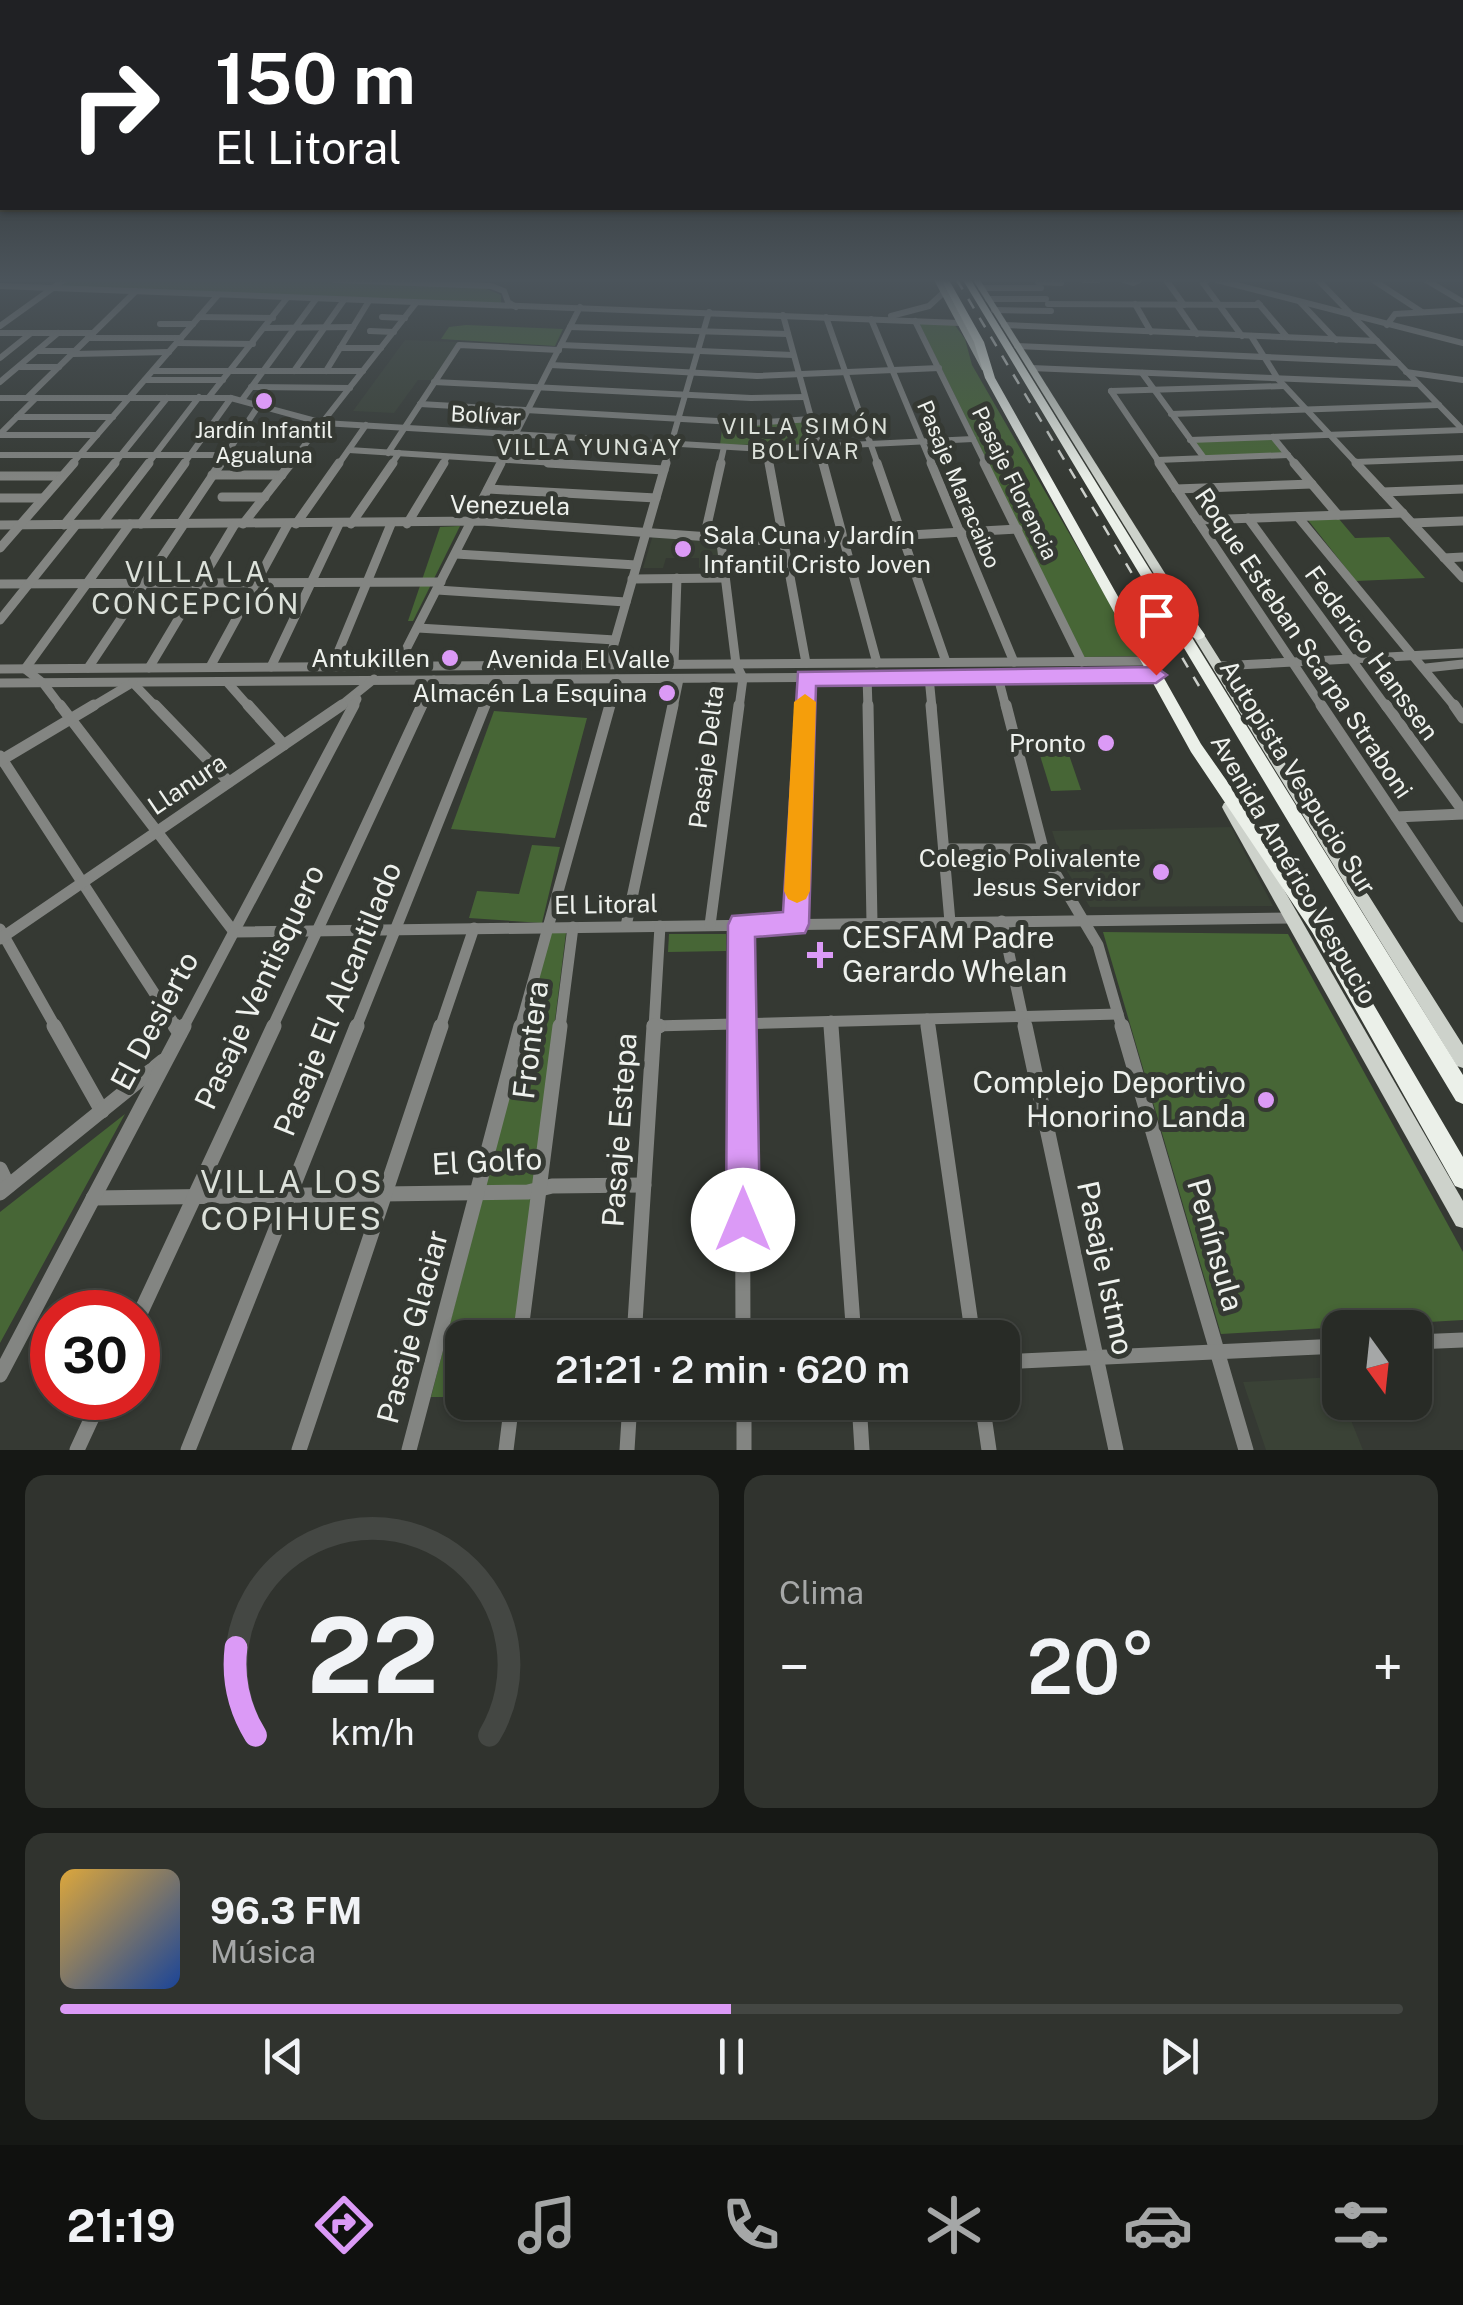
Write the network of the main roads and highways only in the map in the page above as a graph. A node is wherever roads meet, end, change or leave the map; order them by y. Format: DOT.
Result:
graph roads {
  1 [pos="974,348"];
  2 [pos="981,348"];
  3 [pos="1007,348"];
  4 [pos="1018,348"];
  5 [pos="990,378"];
  6 [pos="1088,485"];
  7 [pos="1198,635"];
  8 [pos="1196,748"];
  9 [pos="1463,1060"];
  10 [pos="1463,1094"];
  11 [pos="1463,1178"];
  12 [pos="1463,1220"];
  1 -- 5 [label="main road, Avenida Américo Vespucio"];
  2 -- 5 [label="highway"];
  3 -- 6 [label="highway, Autopista Vespucio Sur"];
  4 -- 7 [label="main road, Avenida Américo Vespucio"];
  5 -- 8 [label="highway, Avenida Américo Vespucio"];
  6 -- 7 [label="highway"];
  6 -- 10 [label="highway, Autopista Vespucio Sur"];
  7 -- 9 [label="main road, Avenida Américo Vespucio"];
  8 -- 11 [label="highway"];
  8 -- 12 [label="main road, Avenida Américo Vespucio"];
}
